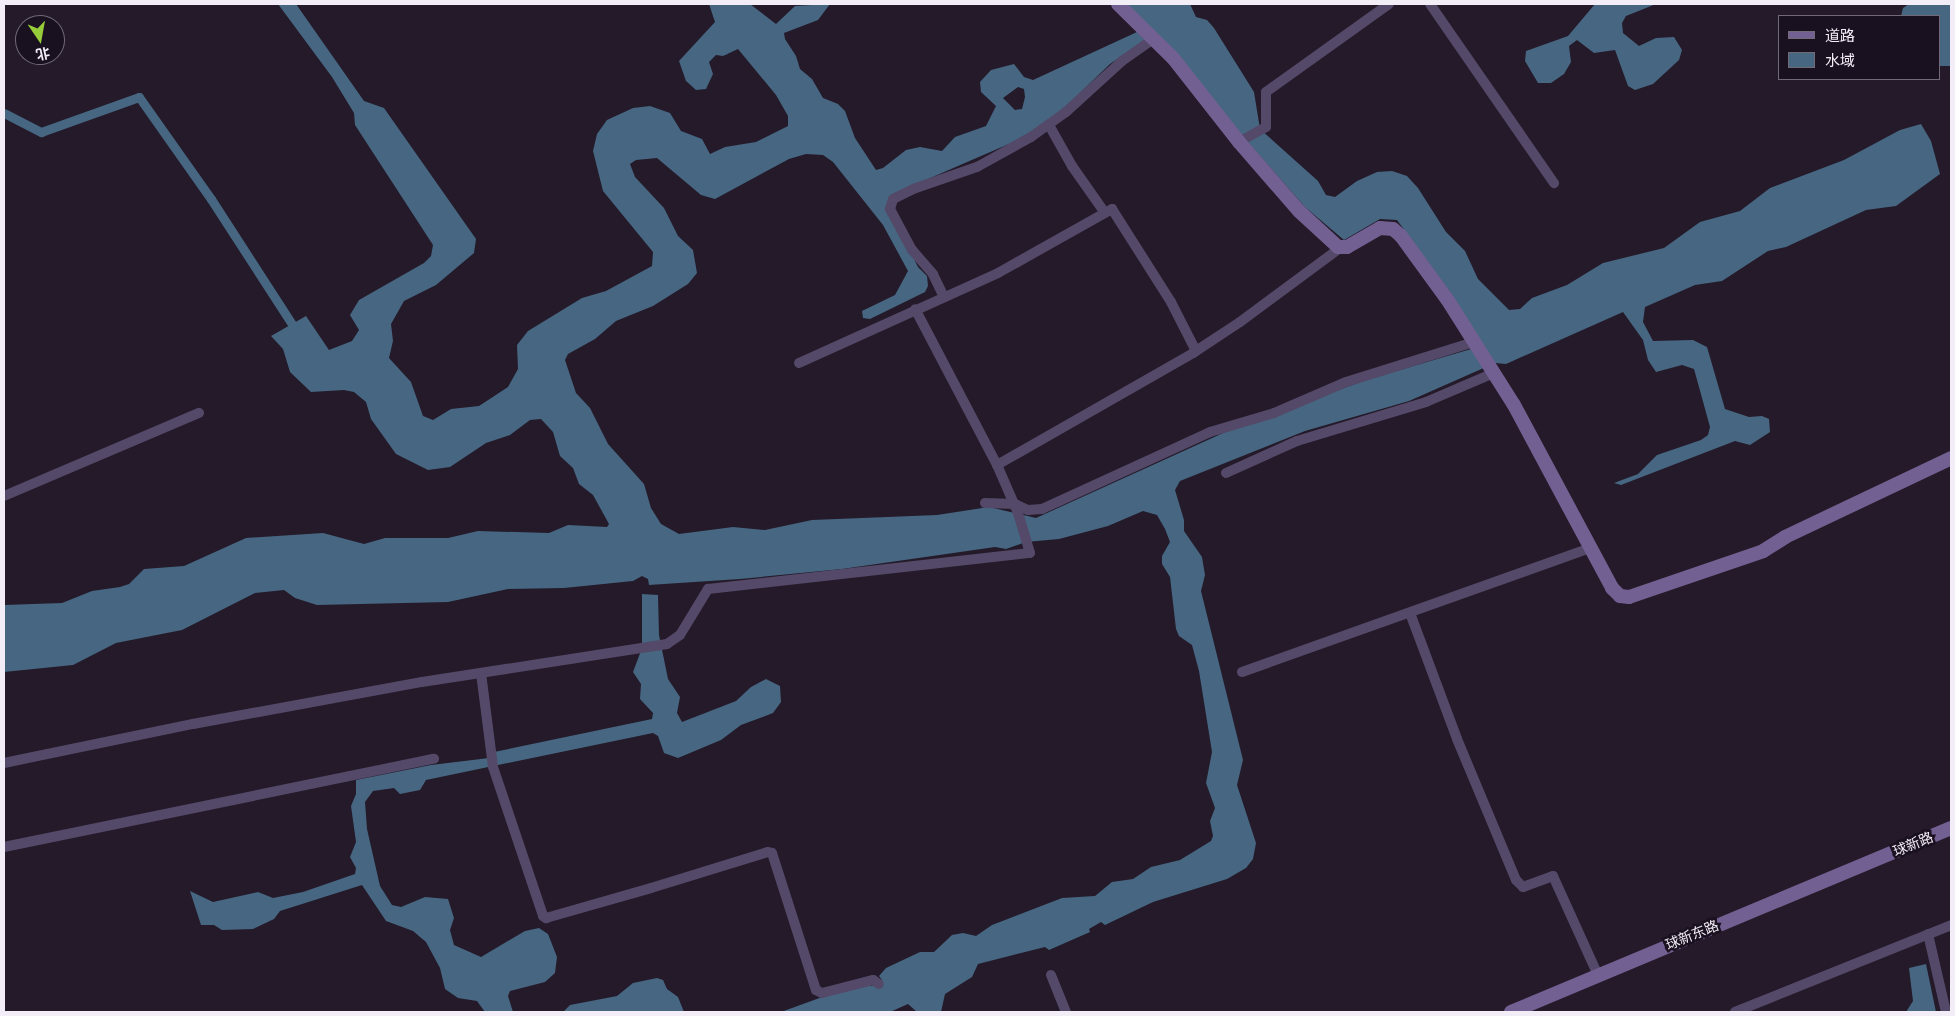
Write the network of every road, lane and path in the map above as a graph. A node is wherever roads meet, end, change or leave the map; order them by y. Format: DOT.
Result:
graph roads {
  1 [pos="1118,4"];
  2 [pos="1390,4"];
  3 [pos="1430,4"];
  4 [pos="1152,40"];
  5 [pos="1049,125"];
  6 [pos="1241,142"];
  7 [pos="1554,183"];
  8 [pos="1105,213"];
  9 [pos="1340,248"];
  10 [pos="944,297"];
  11 [pos="915,309"];
  12 [pos="1475,343"];
  13 [pos="1196,351"];
  14 [pos="799,363"];
  15 [pos="1493,372"];
  16 [pos="199,413"];
  17 [pos="1951,458"];
  18 [pos="998,465"];
  19 [pos="1226,473"];
  20 [pos="4,496"];
  21 [pos="985,503"];
  22 [pos="1016,509"];
  23 [pos="1592,548"];
  24 [pos="1410,612"];
  25 [pos="1242,672"];
  26 [pos="481,673"];
  27 [pos="434,759"];
  28 [pos="4,763"];
  29 [pos="1951,828"];
  30 [pos="4,847"];
  31 [pos="1874,860"];
  32 [pos="1951,925"];
  33 [pos="1928,934"];
  34 [pos="1051,975"];
  35 [pos="1598,975"];
  36 [pos="879,984"];
  37 [pos="1066,1012"];
  38 [pos="1511,1012"];
  39 [pos="1735,1012"];
  40 [pos="1946,1012"];
  1 -- 4 [label="street"];
  2 -- 6 [label="street"];
  3 -- 7 [label="street"];
  4 -- 5 [label="street"];
  4 -- 6 [label="street"];
  5 -- 8 [label="street"];
  5 -- 10 [label="street"];
  6 -- 9 [label="street"];
  8 -- 10 [label="street"];
  8 -- 13 [label="street"];
  9 -- 12 [label="street"];
  9 -- 13 [label="street"];
  10 -- 11 [label="street"];
  11 -- 14 [label="street"];
  11 -- 18 [label="street"];
  12 -- 15 [label="street"];
  12 -- 22 [label="street"];
  13 -- 18 [label="street"];
  15 -- 19 [label="street"];
  15 -- 23 [label="street"];
  16 -- 20 [label="street"];
  17 -- 23 [label="street"];
  18 -- 22 [label="street"];
  21 -- 22 [label="street"];
  22 -- 26 [label="street"];
  23 -- 24 [label="street"];
  24 -- 25 [label="street"];
  24 -- 35 [label="street"];
  26 -- 28 [label="street"];
  26 -- 36 [label="street"];
  27 -- 30 [label="street"];
  29 -- 31 [label="street, 球新路"];
  31 -- 35 [label="street, 球新东路"];
  32 -- 33 [label="street"];
  33 -- 39 [label="street"];
  33 -- 40 [label="street"];
  34 -- 37 [label="street"];
  35 -- 38 [label="street, 球新东路"];
}
